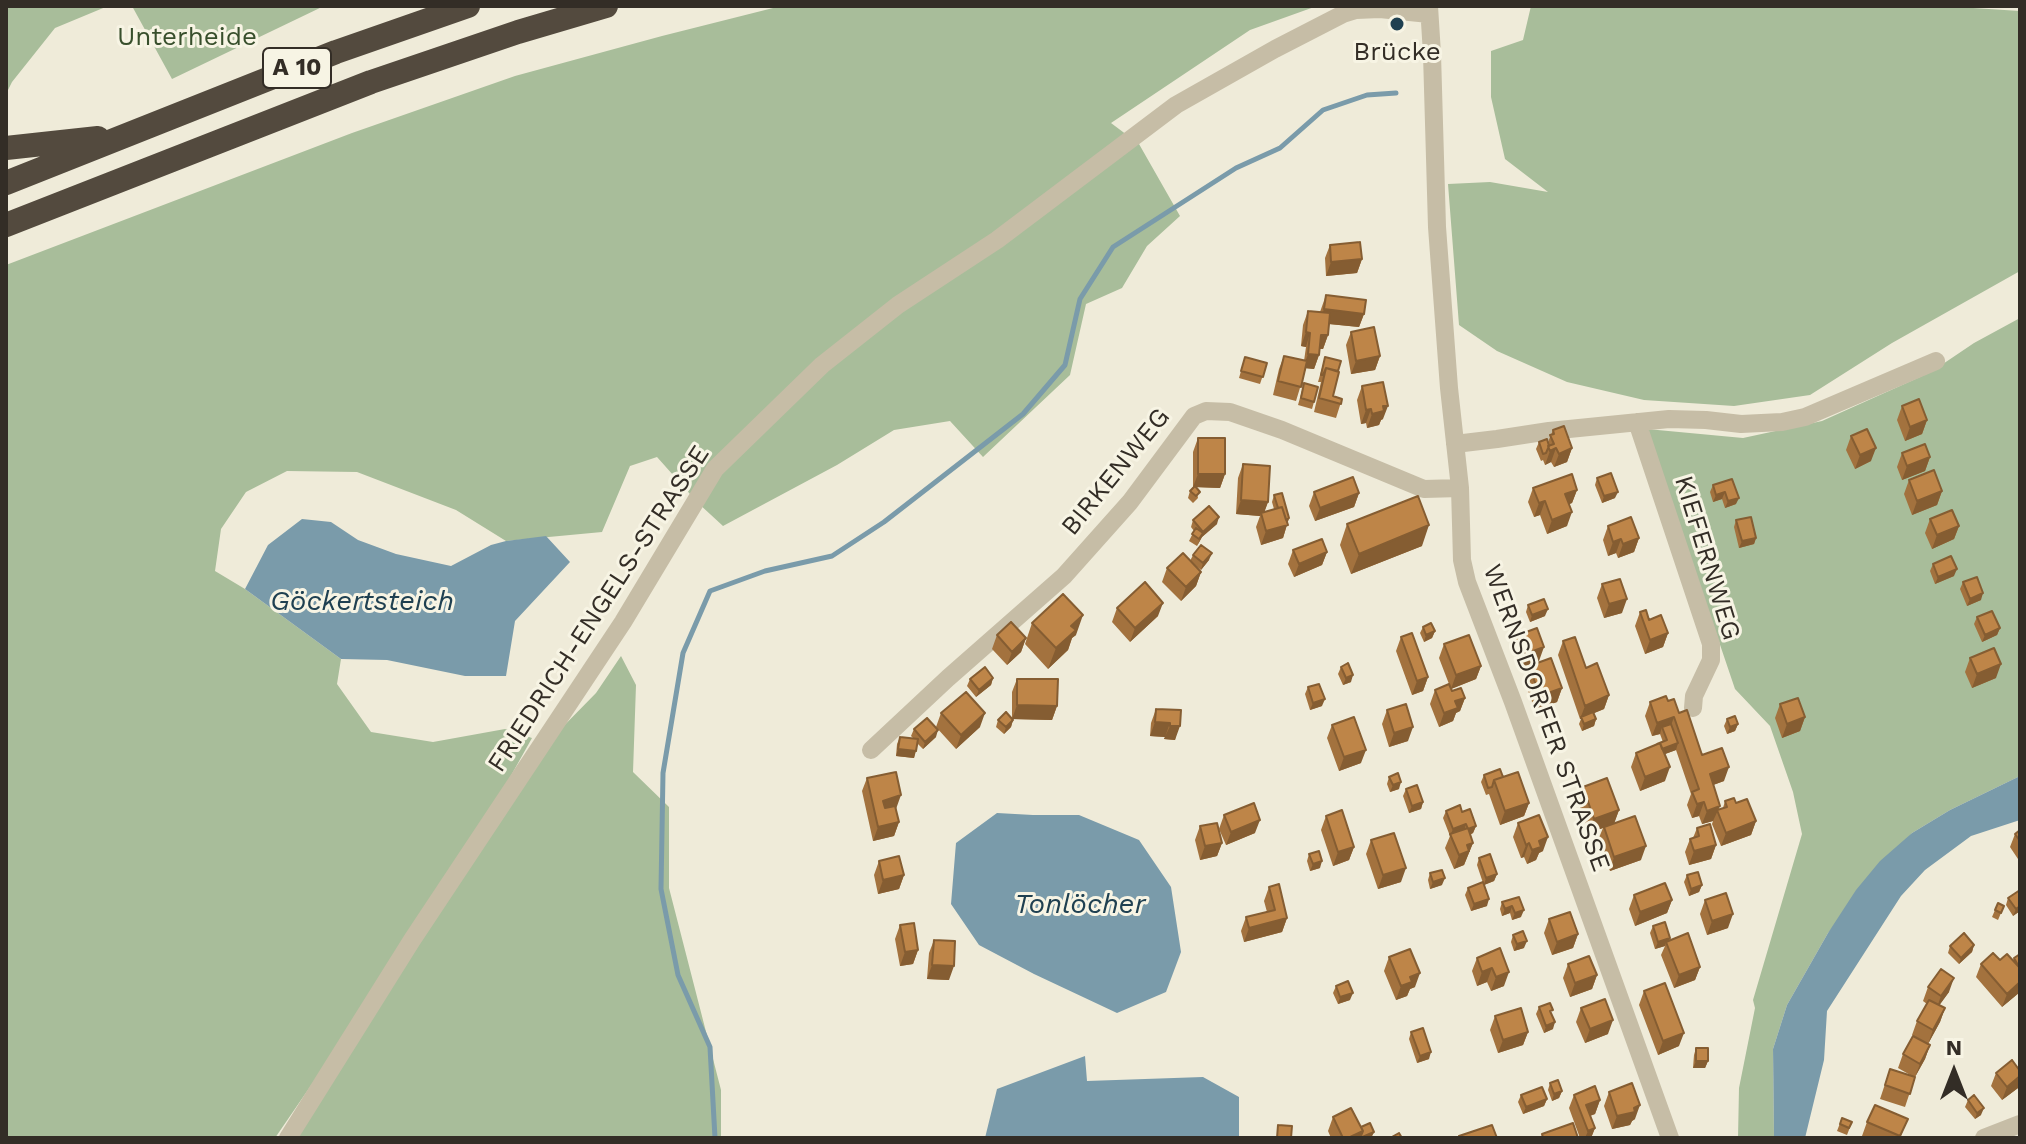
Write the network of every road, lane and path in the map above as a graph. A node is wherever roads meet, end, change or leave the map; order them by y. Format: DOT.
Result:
graph roads {
  1 [pos="468,6"];
  2 [pos="606,6"];
  3 [pos="1429,10"];
  4 [pos="128,134"];
  5 [pos="6,148"];
  6 [pos="6,183"];
  7 [pos="6,225"];
  8 [pos="1936,361"];
  9 [pos="1637,422"];
  10 [pos="1455,444"];
  11 [pos="1460,488"];
  12 [pos="1693,708"];
  13 [pos="871,750"];
  14 [pos="2020,1124"];
  15 [pos="1663,1135"];
  16 [pos="288,1138"];
  17 [pos="1984,1138"];
  1 -- 4 [label="highway, A 10"];
  2 -- 7 [label="highway, A 10"];
  3 -- 10 [label="street, WERNSDORFER STRASSE"];
  3 -- 16 [label="street, FRIEDRICH-ENGELS-STRASSE"];
  4 -- 5 [label="highway"];
  4 -- 6 [label="highway, A 10"];
  8 -- 9 [label="street"];
  9 -- 10 [label="street"];
  9 -- 12 [label="street, KIEFERNWEG"];
  10 -- 11 [label="street, WERNSDORFER STRASSE"];
  11 -- 13 [label="street, BIRKENWEG"];
  11 -- 15 [label="street, WERNSDORFER STRASSE"];
  14 -- 17 [label="street"];
}
